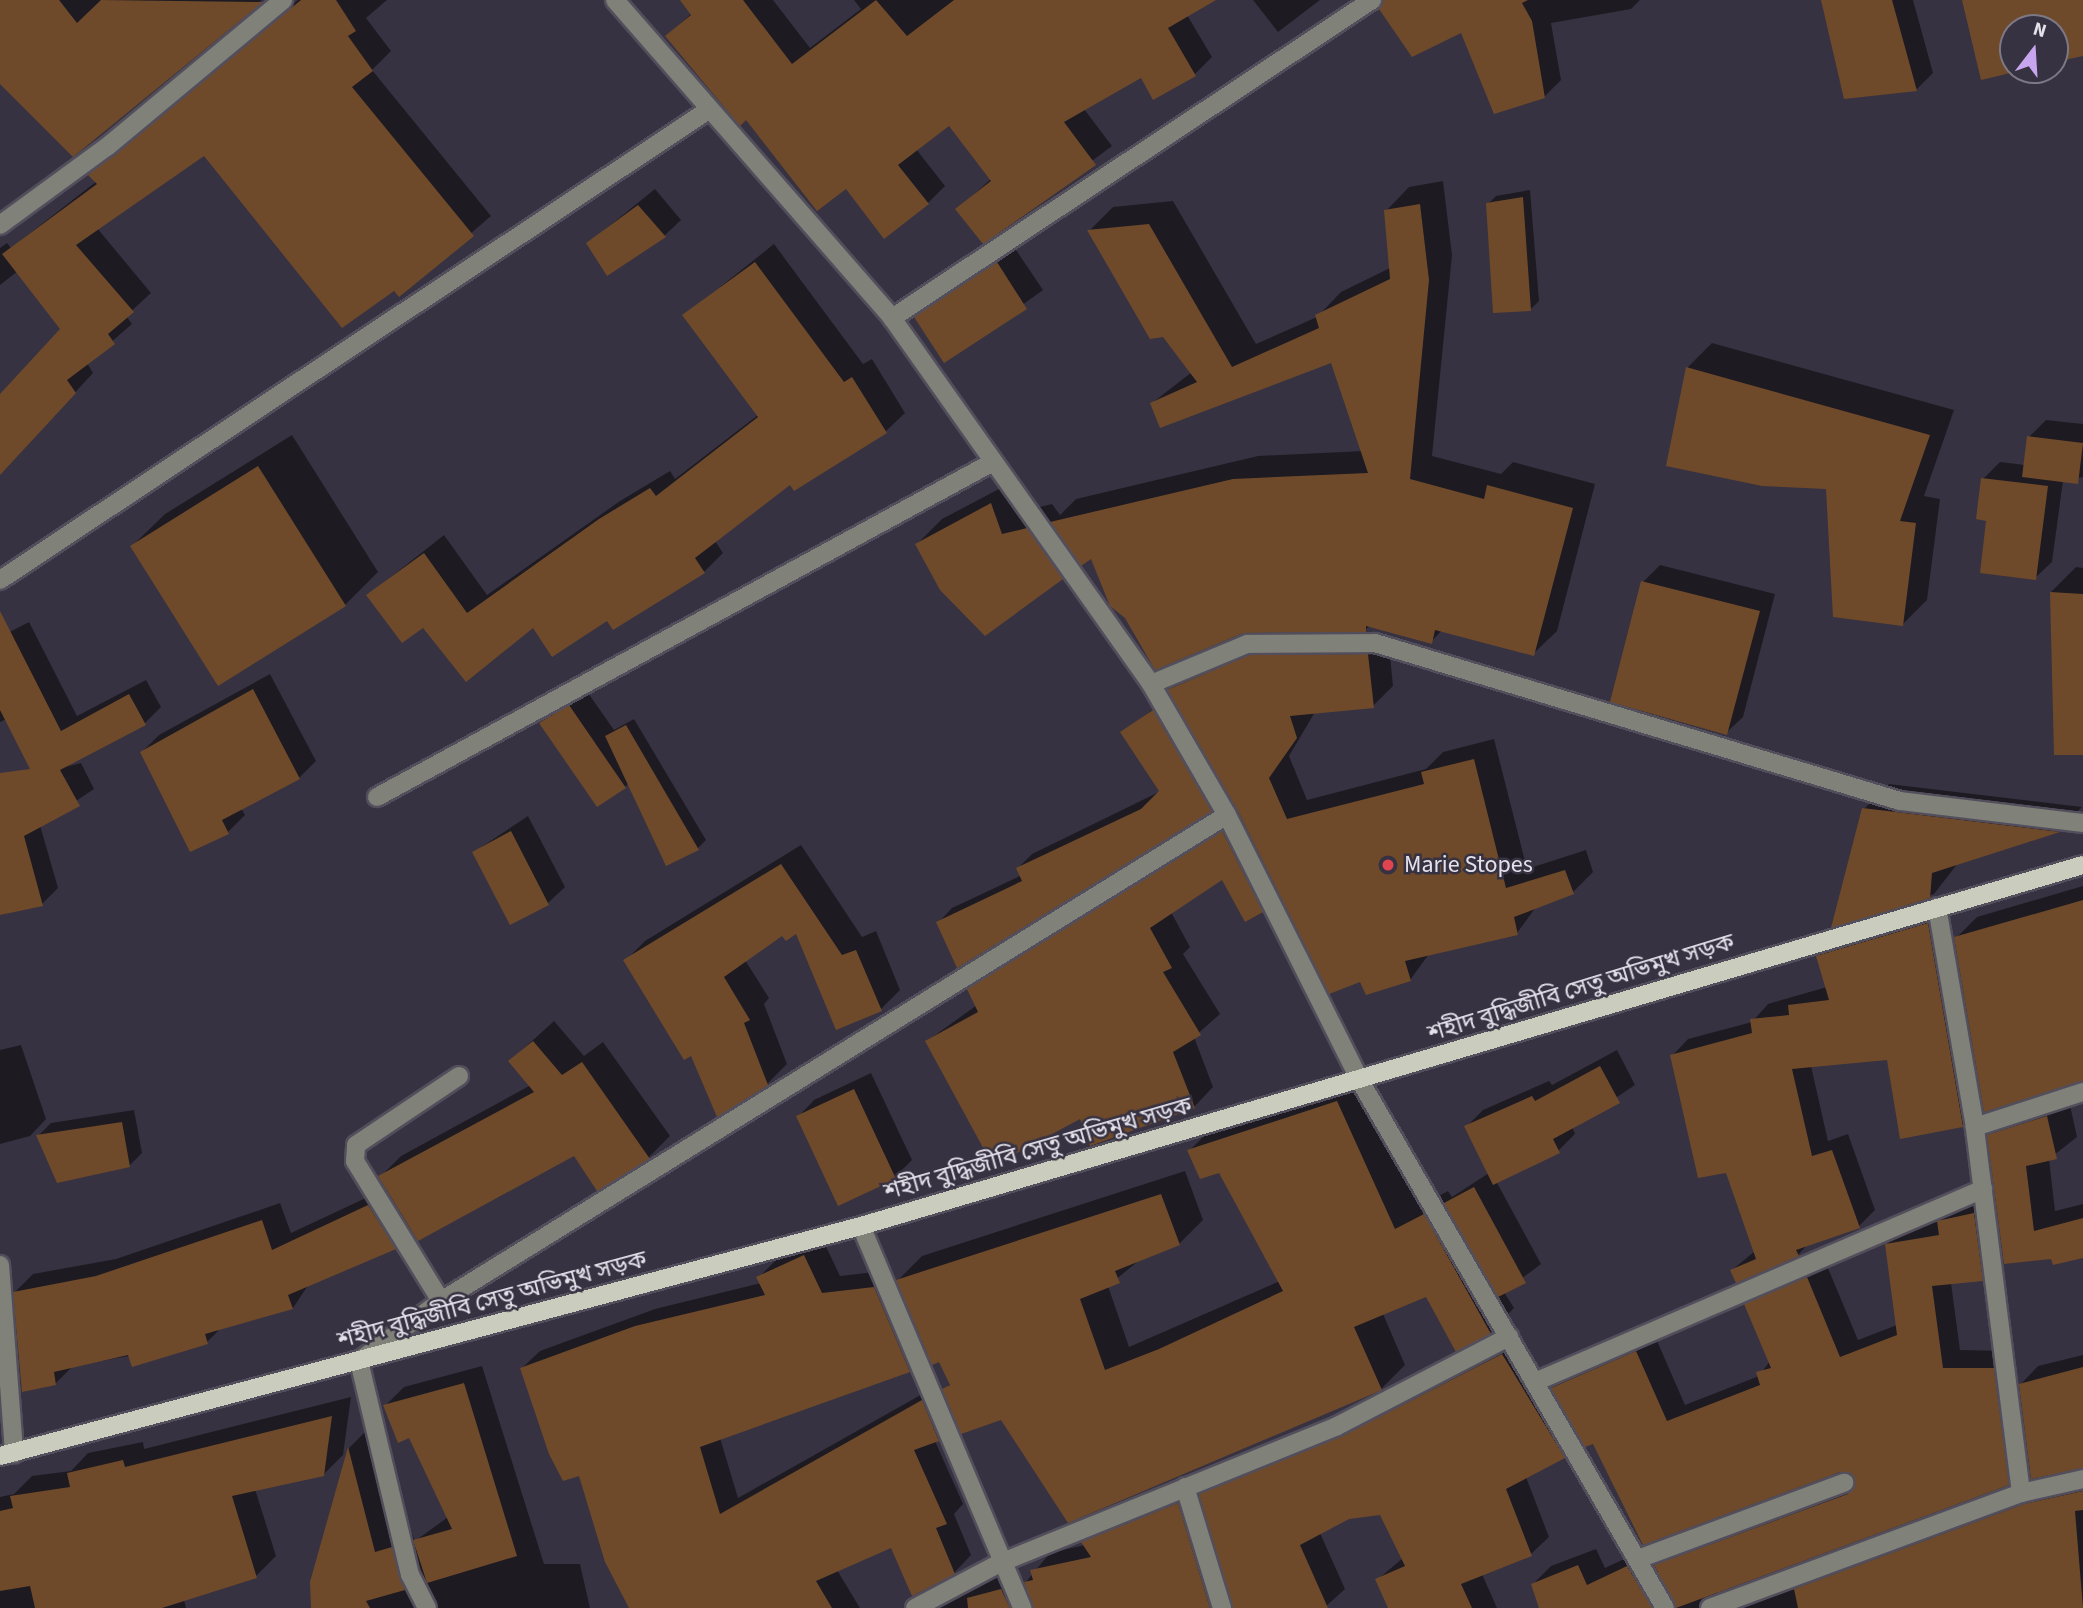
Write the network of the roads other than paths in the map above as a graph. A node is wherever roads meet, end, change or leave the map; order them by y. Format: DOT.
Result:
graph roads {
  1 [pos="283,0"];
  2 [pos="615,0"];
  3 [pos="1372,0"];
  4 [pos="707,111"];
  5 [pos="0,225"];
  6 [pos="892,317"];
  7 [pos="993,462"];
  8 [pos="0,580"];
  9 [pos="1151,684"];
  10 [pos="377,797"];
  11 [pos="1227,815"];
  12 [pos="2083,823"];
  13 [pos="2083,865"];
  14 [pos="1937,907"];
  15 [pos="459,1076"];
  16 [pos="1359,1079"];
  17 [pos="2083,1092"];
  18 [pos="1976,1126"];
  19 [pos="1983,1189"];
  20 [pos="861,1226"];
  21 [pos="0,1265"];
  22 [pos="441,1301"];
  23 [pos="1509,1337"];
  24 [pos="359,1361"];
  25 [pos="1535,1382"];
  26 [pos="7,1455"];
  27 [pos="2083,1479"];
  28 [pos="1844,1483"];
  29 [pos="1185,1487"];
  30 [pos="2021,1493"];
  31 [pos="1638,1559"];
  32 [pos="1000,1563"];
  33 [pos="428,1608"];
  34 [pos="915,1608"];
  35 [pos="1022,1608"];
  36 [pos="1222,1608"];
  37 [pos="1665,1608"];
  38 [pos="1710,1608"];
  1 -- 5 [label="street"];
  2 -- 4 [label="street"];
  3 -- 6 [label="street"];
  4 -- 6 [label="street"];
  4 -- 8 [label="street"];
  6 -- 7 [label="street"];
  7 -- 9 [label="street"];
  7 -- 10 [label="street"];
  9 -- 11 [label="street"];
  9 -- 12 [label="street"];
  11 -- 16 [label="street"];
  11 -- 22 [label="street"];
  13 -- 14 [label="main road, শহীদ বুদ্ধিজীবি সেতু অভিমুখ সড়ক"];
  14 -- 16 [label="main road, শহীদ বুদ্ধিজীবি সেতু অভিমুখ সড়ক"];
  14 -- 18 [label="street"];
  15 -- 22 [label="street"];
  16 -- 20 [label="main road, শহীদ বুদ্ধিজীবি সেতু অভিমুখ সড়ক"];
  16 -- 23 [label="street"];
  17 -- 18 [label="street"];
  18 -- 19 [label="street"];
  19 -- 25 [label="street"];
  19 -- 30 [label="street"];
  20 -- 24 [label="main road, শহীদ বুদ্ধিজীবি সেতু অভিমুখ সড়ক"];
  20 -- 32 [label="street"];
  21 -- 26 [label="street"];
  22 -- 24 [label="street"];
  23 -- 25 [label="street"];
  23 -- 29 [label="street"];
  24 -- 26 [label="main road, শহীদ বুদ্ধিজীবি সেতু অভিমুখ সড়ক"];
  24 -- 33 [label="street"];
  25 -- 31 [label="street"];
  27 -- 30 [label="street"];
  28 -- 31 [label="street"];
  29 -- 32 [label="street"];
  29 -- 36 [label="street"];
  30 -- 38 [label="street"];
  31 -- 37 [label="street"];
  32 -- 34 [label="street"];
  32 -- 35 [label="street"];
}
